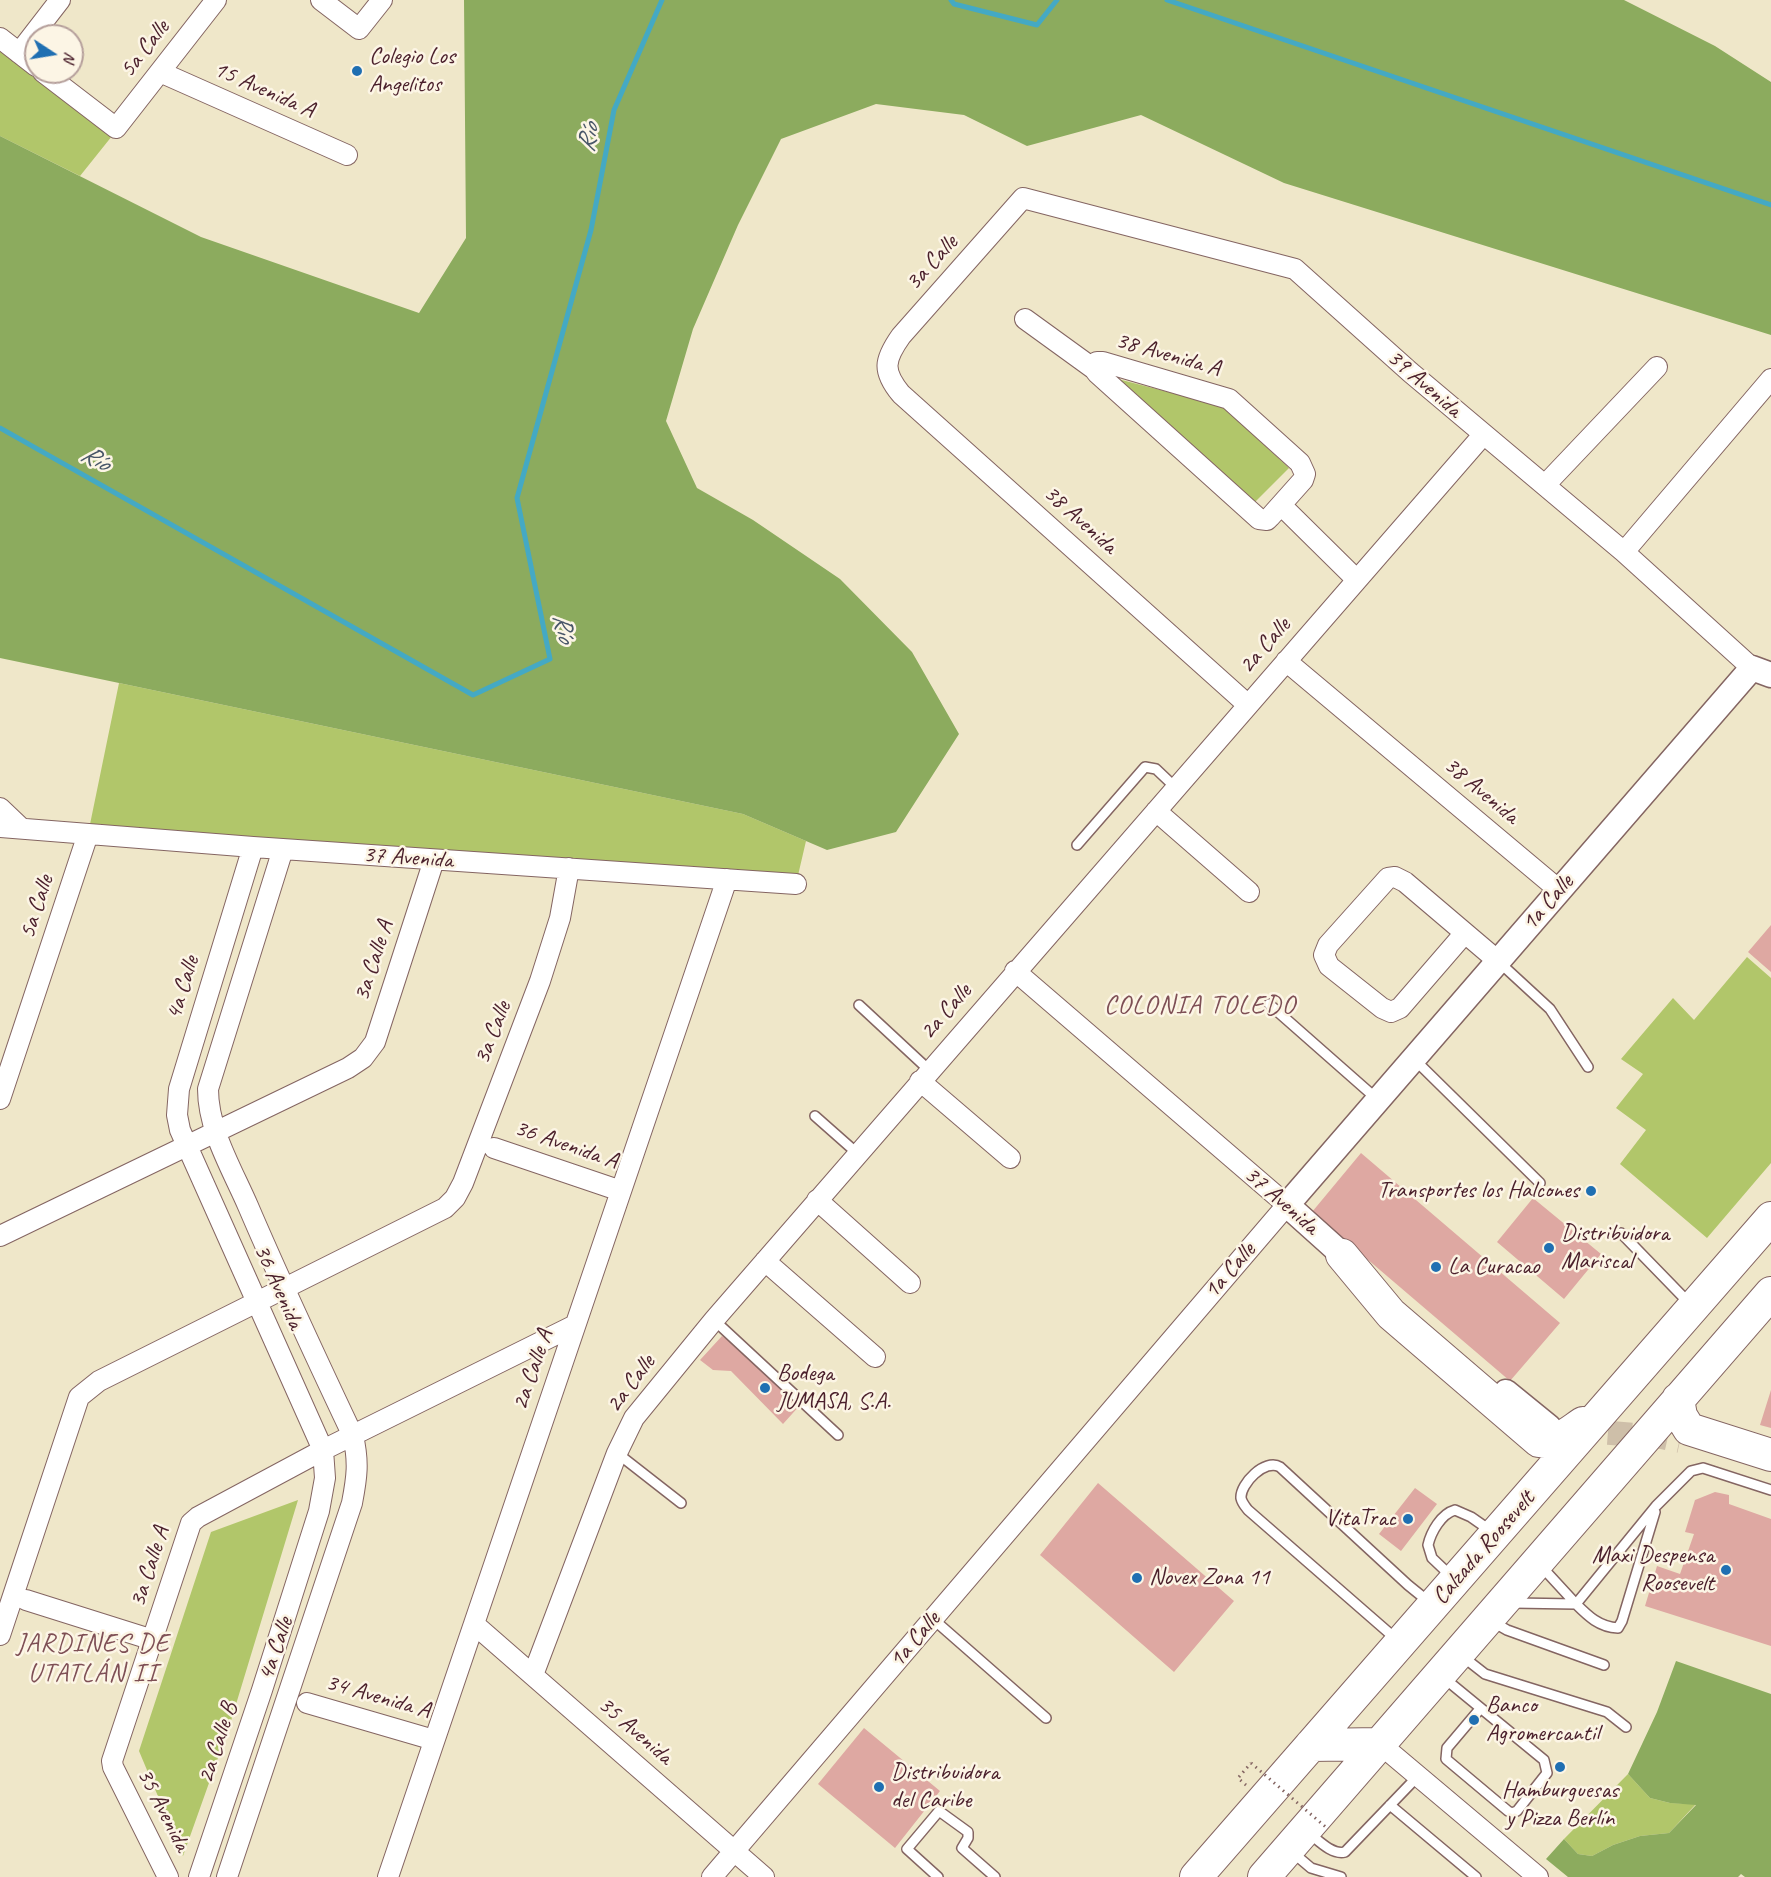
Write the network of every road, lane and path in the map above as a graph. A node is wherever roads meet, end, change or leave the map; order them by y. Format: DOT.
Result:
graph roads {
  1 [pos="60,0"];
  2 [pos="216,0"];
  3 [pos="321,0"];
  4 [pos="382,0"];
  5 [pos="0,38"];
  6 [pos="19,53"];
  7 [pos="24,57"];
  8 [pos="160,72"];
  9 [pos="58,84"];
  10 [pos="347,155"];
  11 [pos="1023,198"];
  12 [pos="1025,319"];
  13 [pos="887,366"];
  14 [pos="1657,368"];
  15 [pos="1095,369"];
  16 [pos="1771,380"];
  17 [pos="1483,435"];
  18 [pos="1545,485"];
  19 [pos="1281,505"];
  20 [pos="1624,552"];
  21 [pos="1356,579"];
  22 [pos="1286,661"];
  23 [pos="1761,671"];
  24 [pos="1248,705"];
  25 [pos="1176,788"];
  26 [pos="0,808"];
  27 [pos="1156,811"];
  28 [pos="0,827"];
  29 [pos="21,828"];
  30 [pos="87,834"];
  31 [pos="1077,846"];
  32 [pos="253,847"];
  33 [pos="284,849"];
  34 [pos="434,860"];
  35 [pos="569,868"];
  36 [pos="727,879"];
  37 [pos="796,885"];
  38 [pos="1559,890"];
  39 [pos="1249,892"];
  40 [pos="1464,934"];
  41 [pos="1498,961"];
  42 [pos="1015,971"];
  43 [pos="1269,1004"];
  44 [pos="860,1005"];
  45 [pos="1414,1059"];
  46 [pos="1588,1067"];
  47 [pos="925,1076"];
  48 [pos="0,1099"];
  49 [pos="1378,1100"];
  50 [pos="815,1116"];
  51 [pos="216,1132"];
  52 [pos="186,1144"];
  53 [pos="494,1148"];
  54 [pos="858,1154"];
  55 [pos="1010,1158"];
  56 [pos="1539,1183"];
  57 [pos="621,1191"];
  58 [pos="817,1200"];
  59 [pos="1287,1205"];
  60 [pos="1771,1218"];
  61 [pos="1621,1233"];
  62 [pos="0,1236"];
  63 [pos="1342,1255"];
  64 [pos="765,1261"];
  65 [pos="910,1283"];
  66 [pos="284,1289"];
  67 [pos="1771,1293"];
  68 [pos="256,1303"];
  69 [pos="1694,1308"];
  70 [pos="714,1320"];
  71 [pos="575,1325"];
  72 [pos="875,1357"];
  73 [pos="1678,1399"];
  74 [pos="1603,1409"];
  75 [pos="1549,1427"];
  76 [pos="352,1436"];
  77 [pos="838,1436"];
  78 [pos="1680,1441"];
  79 [pos="323,1450"];
  80 [pos="617,1453"];
  81 [pos="1771,1455"];
  82 [pos="1771,1468"];
  83 [pos="1771,1490"];
  84 [pos="681,1503"];
  85 [pos="1656,1506"];
  86 [pos="1495,1534"];
  87 [pos="1537,1562"];
  88 [pos="1455,1580"];
  89 [pos="13,1597"];
  90 [pos="1576,1604"];
  91 [pos="1434,1605"];
  92 [pos="1495,1611"];
  93 [pos="933,1619"];
  94 [pos="474,1624"];
  95 [pos="0,1635"];
  96 [pos="153,1640"];
  97 [pos="1400,1643"];
  98 [pos="1449,1664"];
  99 [pos="1604,1665"];
  100 [pos="533,1675"];
  101 [pos="262,1690"];
  102 [pos="287,1697"];
  103 [pos="307,1703"];
  104 [pos="1480,1709"];
  105 [pos="1046,1718"];
  106 [pos="1626,1726"];
  107 [pos="434,1740"];
  108 [pos="1380,1744"];
  109 [pos="1311,1745"];
  110 [pos="113,1767"];
  111 [pos="1418,1776"];
  112 [pos="1238,1778"];
  113 [pos="1390,1805"];
  114 [pos="1307,1836"];
  115 [pos="734,1852"];
  116 [pos="1328,1875"];
  117 [pos="168,1877"];
  118 [pos="200,1877"];
  119 [pos="227,1877"];
  120 [pos="388,1877"];
  121 [pos="712,1877"];
  122 [pos="764,1877"];
  123 [pos="938,1877"];
  124 [pos="995,1877"];
  125 [pos="1196,1877"];
  126 [pos="1264,1877"];
  127 [pos="1341,1877"];
  128 [pos="1476,1877"];
  129 [pos="1538,1877"];
  1 -- 6 [label="street"];
  2 -- 8 [label="street, 5a Calle"];
  3 -- 4 [label="street"];
  5 -- 6 [label="street"];
  6 -- 7 [label="street"];
  8 -- 9 [label="street, 5a Calle"];
  8 -- 10 [label="street, 15 Avenida A"];
  11 -- 13 [label="street, 3a Calle"];
  11 -- 17 [label="street, 39 Avenida"];
  12 -- 15 [label="street"];
  13 -- 24 [label="street, 38 Avenida"];
  14 -- 18 [label="street"];
  15 -- 19 [label="street, 38 Avenida A"];
  15 -- 19 [label="street, 38 Avenida A"];
  16 -- 20 [label="street"];
  17 -- 18 [label="street, 39 Avenida"];
  17 -- 21 [label="street, 2a Calle"];
  18 -- 20 [label="street, 39 Avenida"];
  19 -- 21 [label="street"];
  20 -- 23 [label="street, 39 Avenida"];
  21 -- 22 [label="street, 2a Calle"];
  22 -- 24 [label="street, 2a Calle"];
  22 -- 38 [label="street, 38 Avenida"];
  23 -- 38 [label="street, 1a Calle"];
  24 -- 25 [label="street, 2a Calle"];
  25 -- 27 [label="street, 2a Calle"];
  25 -- 31 [label="lane"];
  26 -- 29 [label="street"];
  27 -- 39 [label="street"];
  27 -- 42 [label="street, 2a Calle"];
  28 -- 29 [label="street, 37 Avenida"];
  29 -- 30 [label="street, 37 Avenida"];
  30 -- 32 [label="street, 37 Avenida"];
  30 -- 48 [label="street, 5a Calle"];
  32 -- 33 [label="street, 37 Avenida"];
  32 -- 52 [label="street, 4a Calle"];
  33 -- 34 [label="street, 37 Avenida"];
  33 -- 51 [label="street"];
  34 -- 35 [label="street, 37 Avenida"];
  34 -- 51 [label="street, 3a Calle A"];
  35 -- 36 [label="street, 37 Avenida"];
  35 -- 66 [label="street, 3a Calle"];
  36 -- 37 [label="street, 37 Avenida"];
  36 -- 57 [label="street, 2a Calle A"];
  38 -- 41 [label="street, 1a Calle"];
  40 -- 40 [label="street"];
  40 -- 41 [label="street"];
  41 -- 45 [label="street, 1a Calle"];
  41 -- 46 [label="lane"];
  42 -- 47 [label="street, 2a Calle"];
  42 -- 59 [label="street, 37 Avenida"];
  43 -- 49 [label="lane"];
  44 -- 47 [label="lane"];
  45 -- 49 [label="street, 1a Calle"];
  45 -- 56 [label="lane"];
  47 -- 54 [label="street, 2a Calle"];
  47 -- 55 [label="street"];
  49 -- 59 [label="street, 1a Calle"];
  50 -- 54 [label="lane"];
  51 -- 52 [label="street, 3a Calle A"];
  51 -- 66 [label="street, 36 Avenida"];
  52 -- 62 [label="street, 3a Calle A"];
  52 -- 68 [label="street, 36 Avenida"];
  53 -- 57 [label="street, 36 Avenida A"];
  54 -- 58 [label="street, 2a Calle"];
  57 -- 71 [label="street, 2a Calle A"];
  58 -- 64 [label="street, 2a Calle"];
  58 -- 65 [label="street"];
  59 -- 63 [label="street, 37 Avenida"];
  59 -- 93 [label="street, 1a Calle"];
  60 -- 69 [label="highway, Calzada Roosevelt"];
  61 -- 69 [label="lane"];
  63 -- 74 [label="highway"];
  63 -- 75 [label="street, 37 Avenida"];
  64 -- 70 [label="street, 2a Calle"];
  64 -- 72 [label="street"];
  66 -- 68 [label="street"];
  66 -- 76 [label="street, 36 Avenida"];
  67 -- 73 [label="highway, Calzada Roosevelt"];
  68 -- 79 [label="street, 36 Avenida"];
  68 -- 89 [label="street"];
  69 -- 74 [label="highway, Calzada Roosevelt"];
  70 -- 77 [label="lane"];
  70 -- 80 [label="street, 2a Calle"];
  71 -- 76 [label="street, 3a Calle A"];
  71 -- 94 [label="street, 2a Calle A"];
  73 -- 81 [label="highway"];
  73 -- 87 [label="highway, Calzada Roosevelt"];
  74 -- 86 [label="highway, Calzada Roosevelt"];
  76 -- 79 [label="street, 3a Calle A"];
  76 -- 102 [label="street, 4a Calle"];
  78 -- 82 [label="street"];
  79 -- 96 [label="street, 3a Calle A"];
  79 -- 101 [label="street, 2a Calle B"];
  80 -- 84 [label="lane"];
  80 -- 100 [label="street, 2a Calle"];
  83 -- 85 [label="lane"];
  85 -- 90 [label="lane"];
  85 -- 90 [label="lane"];
  86 -- 88 [label="highway, Calzada Roosevelt"];
  86 -- 88 [label="lane"];
  87 -- 90 [label="lane"];
  87 -- 92 [label="highway, Calzada Roosevelt"];
  88 -- 91 [label="highway, Calzada Roosevelt"];
  89 -- 95 [label="street"];
  89 -- 96 [label="street"];
  90 -- 92 [label="lane"];
  91 -- 97 [label="highway, Calzada Roosevelt"];
  91 -- 97 [label="lane"];
  92 -- 98 [label="highway, Calzada Roosevelt"];
  92 -- 99 [label="lane"];
  93 -- 105 [label="lane"];
  93 -- 115 [label="street, 1a Calle"];
  94 -- 100 [label="street, 35 Avenida"];
  94 -- 107 [label="street, 2a Calle A"];
  96 -- 110 [label="street, 3a Calle A"];
  97 -- 109 [label="highway, Calzada Roosevelt"];
  98 -- 104 [label="lane"];
  98 -- 106 [label="lane"];
  98 -- 108 [label="highway, Calzada Roosevelt"];
  100 -- 115 [label="street, 35 Avenida"];
  101 -- 102 [label="street, 34 Avenida A"];
  101 -- 118 [label="street, 2a Calle B"];
  102 -- 119 [label="street, 4a Calle"];
  103 -- 107 [label="street, 34 Avenida A"];
  104 -- 104 [label="lane"];
  107 -- 120 [label="street, 2a Calle A"];
  108 -- 109 [label="highway"];
  108 -- 111 [label="street"];
  108 -- 114 [label="highway, Calzada Roosevelt"];
  109 -- 125 [label="highway, Calzada Roosevelt"];
  110 -- 117 [label="street, 35 Avenida"];
  111 -- 113 [label="lane"];
  111 -- 129 [label="street"];
  112 -- 114 [label="path, bridge"];
  113 -- 114 [label="lane"];
  113 -- 128 [label="lane"];
  114 -- 116 [label="lane"];
  114 -- 126 [label="highway, Calzada Roosevelt"];
  115 -- 121 [label="street, 1a Calle"];
  115 -- 122 [label="street, 35 Avenida"];
  116 -- 127 [label="lane"];
  123 -- 124 [label="lane"];
}
